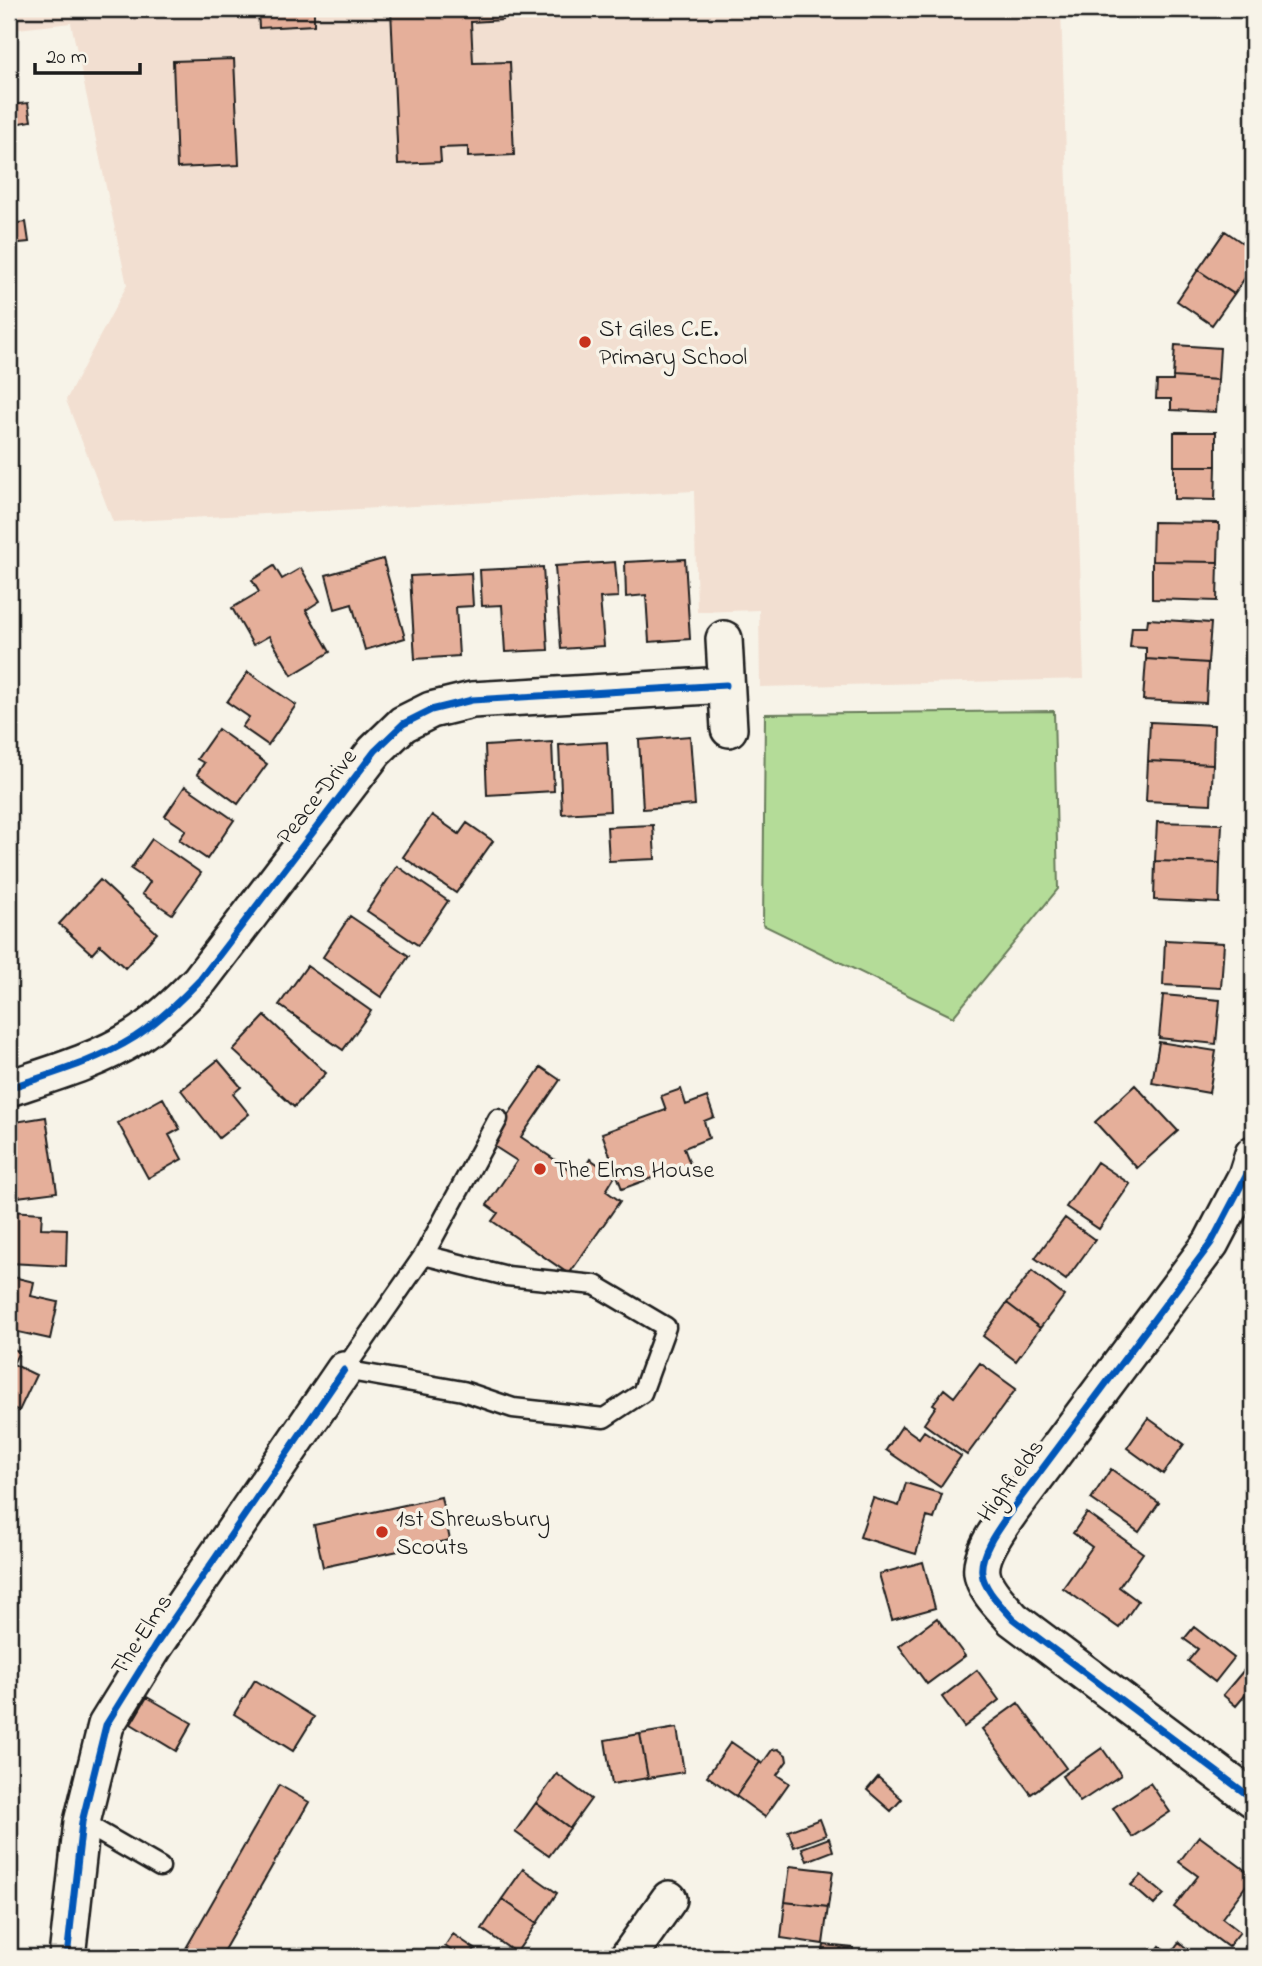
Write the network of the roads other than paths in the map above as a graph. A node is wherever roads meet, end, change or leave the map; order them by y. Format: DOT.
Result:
graph roads {
  1 [pos="724,639"];
  2 [pos="726,685"];
  3 [pos="729,729"];
  4 [pos="9,1088"];
  5 [pos="498,1119"];
  6 [pos="1253,1154"];
  7 [pos="425,1255"];
  8 [pos="344,1370"];
  9 [pos="1253,1799"];
  10 [pos="82,1822"];
  11 [pos="160,1867"];
  12 [pos="669,1899"];
  13 [pos="67,1957"];
  14 [pos="628,1957"];
  1 -- 2 [label="street"];
  2 -- 3 [label="street"];
  2 -- 4 [label="street, Peace Drive"];
  5 -- 7 [label="lane"];
  6 -- 9 [label="street, Highfields"];
  7 -- 8 [label="lane"];
  7 -- 8 [label="lane"];
  8 -- 10 [label="street, The Elms"];
  10 -- 11 [label="lane"];
  10 -- 13 [label="street, The Elms"];
  12 -- 14 [label="street"];
}
